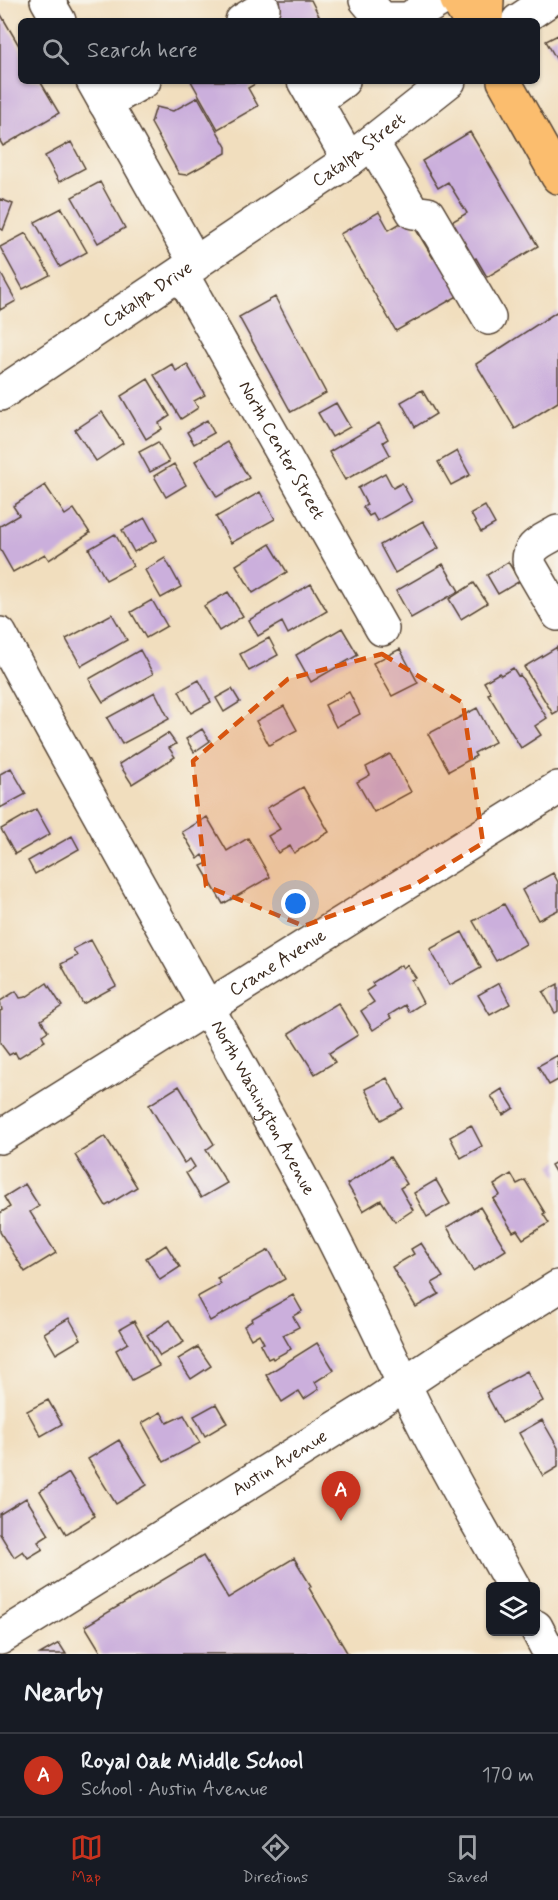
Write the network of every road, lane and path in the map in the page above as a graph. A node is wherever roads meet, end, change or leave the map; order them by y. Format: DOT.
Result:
graph roads {
  1 [pos="47,0"];
  2 [pos="440,0"];
  3 [pos="457,0"];
  4 [pos="487,0"];
  5 [pos="549,0"];
  6 [pos="369,12"];
  7 [pos="57,18"];
  8 [pos="402,18"];
  9 [pos="410,18"];
  10 [pos="468,18"];
  11 [pos="486,18"];
  12 [pos="522,18"];
  13 [pos="132,84"];
  14 [pos="506,84"];
  15 [pos="430,87"];
  16 [pos="324,88"];
  17 [pos="99,92"];
  18 [pos="363,150"];
  19 [pos="558,177"];
  20 [pos="296,196"];
  21 [pos="189,268"];
  22 [pos="489,318"];
  23 [pos="0,394"];
  24 [pos="558,532"];
  25 [pos="558,614"];
  26 [pos="382,629"];
  27 [pos="0,634"];
  28 [pos="558,788"];
  29 [pos="208,1007"];
  30 [pos="0,1137"];
  31 [pos="558,1287"];
  32 [pos="405,1385"];
  33 [pos="510,1582"];
  34 [pos="540,1635"];
  35 [pos="0,1638"];
  36 [pos="550,1654"];
  1 -- 7 [label="street"];
  2 -- 9 [label="street"];
  3 -- 10 [label="main road"];
  4 -- 11 [label="main road"];
  5 -- 12 [label="street"];
  6 -- 8 [label="street"];
  13 -- 17 [label="street"];
  14 -- 19 [label="main road"];
  15 -- 18 [label="street, Catalpa Street"];
  16 -- 18 [label="street"];
  17 -- 21 [label="street, North Center Street"];
  18 -- 20 [label="street, Catalpa Street"];
  18 -- 22 [label="street"];
  20 -- 21 [label="street, Catalpa Drive"];
  21 -- 23 [label="street, Catalpa Drive"];
  21 -- 26 [label="street, North Center Street"];
  24 -- 25 [label="street"];
  27 -- 29 [label="street, North Washington Avenue"];
  28 -- 29 [label="street, Crane Avenue"];
  29 -- 30 [label="street, Crane Avenue"];
  29 -- 32 [label="street, North Washington Avenue"];
  31 -- 32 [label="street, Austin Avenue"];
  32 -- 33 [label="street, North Washington Avenue"];
  32 -- 35 [label="street, Austin Avenue"];
  34 -- 36 [label="street"];
}
